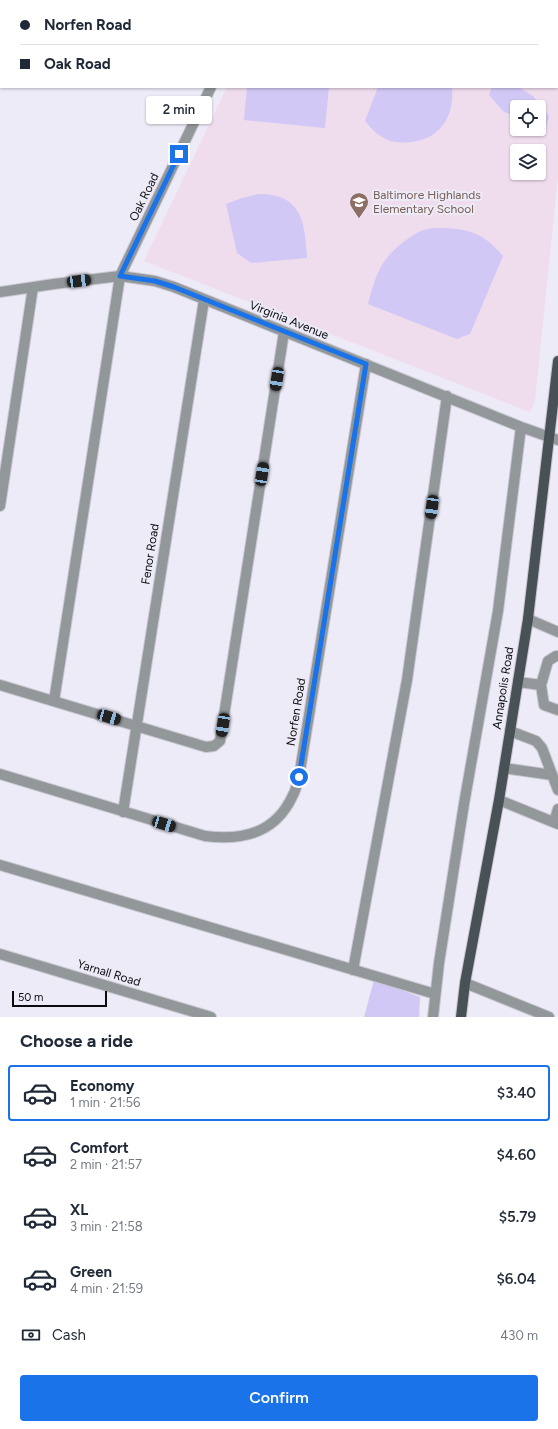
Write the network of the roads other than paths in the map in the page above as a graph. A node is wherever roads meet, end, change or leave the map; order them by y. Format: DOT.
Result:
graph roads {
  1 [pos="212,88"];
  2 [pos="120,276"];
  3 [pos="33,287"];
  4 [pos="0,292"];
  5 [pos="204,300"];
  6 [pos="284,332"];
  7 [pos="558,363"];
  8 [pos="366,364"];
  9 [pos="556,393"];
  10 [pos="447,396"];
  11 [pos="521,427"];
  12 [pos="554,439"];
  13 [pos="0,506"];
  14 [pos="528,619"];
  15 [pos="558,632"];
  16 [pos="558,656"];
  17 [pos="518,682"];
  18 [pos="0,685"];
  19 [pos="541,685"];
  20 [pos="54,701"];
  21 [pos="558,710"];
  22 [pos="136,725"];
  23 [pos="510,731"];
  24 [pos="504,768"];
  25 [pos="0,774"];
  26 [pos="552,775"];
  27 [pos="558,790"];
  28 [pos="499,800"];
  29 [pos="558,809"];
  30 [pos="123,812"];
  31 [pos="556,823"];
  32 [pos="0,865"];
  33 [pos="0,954"];
  34 [pos="353,970"];
  35 [pos="465,983"];
  36 [pos="435,994"];
  37 [pos="211,1017"];
  38 [pos="433,1017"];
  39 [pos="461,1017"];
  40 [pos="549,1017"];
  1 -- 2 [label="street, Oak Road"];
  2 -- 3 [label="street, Virginia Avenue"];
  2 -- 5 [label="street, Virginia Avenue"];
  2 -- 20 [label="street, Oak Road"];
  3 -- 4 [label="street, Virginia Avenue"];
  3 -- 13 [label="street"];
  5 -- 6 [label="street, Virginia Avenue"];
  5 -- 22 [label="street, Fenor Road"];
  6 -- 8 [label="street, Virginia Avenue"];
  6 -- 22 [label="street"];
  7 -- 9 [label="main road, Annapolis Road"];
  8 -- 10 [label="street, Virginia Avenue"];
  8 -- 30 [label="street, Norfen Road"];
  9 -- 12 [label="main road, Annapolis Road"];
  10 -- 11 [label="street, Virginia Avenue"];
  10 -- 34 [label="street"];
  11 -- 12 [label="street, Virginia Avenue"];
  11 -- 36 [label="street"];
  12 -- 14 [label="main road, Annapolis Road"];
  14 -- 15 [label="street"];
  14 -- 17 [label="main road, Annapolis Road"];
  16 -- 19 [label="street"];
  17 -- 19 [label="street"];
  17 -- 23 [label="main road, Annapolis Road"];
  18 -- 20 [label="street"];
  19 -- 21 [label="street"];
  20 -- 22 [label="street"];
  22 -- 30 [label="street, Fenor Road"];
  23 -- 24 [label="main road, Annapolis Road"];
  23 -- 26 [label="street"];
  24 -- 26 [label="street"];
  24 -- 28 [label="main road, Annapolis Road"];
  25 -- 30 [label="street, Norfen Road"];
  26 -- 27 [label="street"];
  28 -- 31 [label="street"];
  28 -- 35 [label="main road, Annapolis Road"];
  29 -- 31 [label="street"];
  32 -- 34 [label="street"];
  33 -- 37 [label="street, Yarnall Road"];
  34 -- 36 [label="street"];
  35 -- 39 [label="main road, Annapolis Road"];
  35 -- 40 [label="street"];
  36 -- 38 [label="street"];
}
